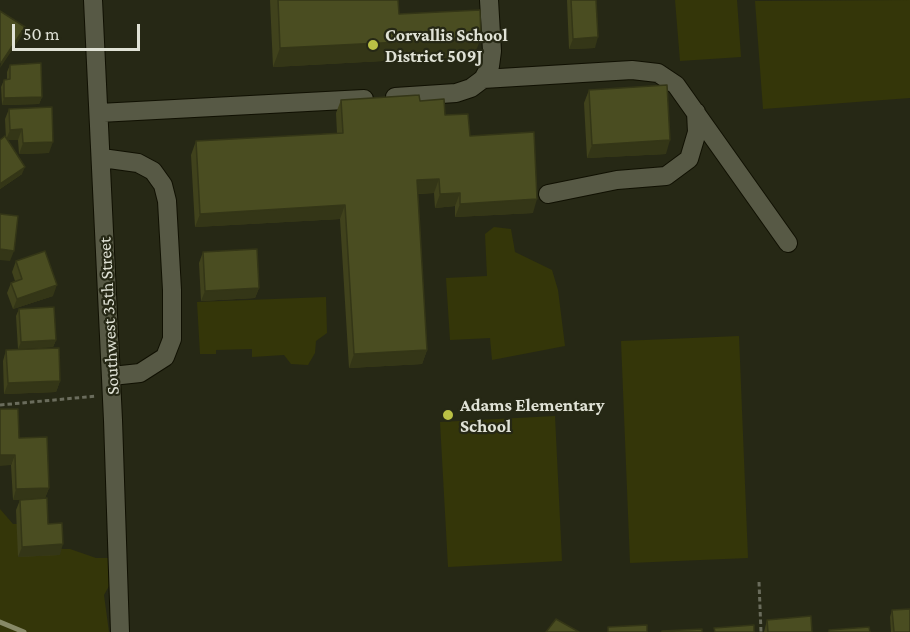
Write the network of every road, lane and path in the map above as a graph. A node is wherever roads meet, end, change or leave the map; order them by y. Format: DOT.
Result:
graph roads {
  1 [pos="93,0"];
  2 [pos="489,0"];
  3 [pos="483,79"];
  4 [pos="696,112"];
  5 [pos="99,113"];
  6 [pos="102,158"];
  7 [pos="548,195"];
  8 [pos="788,243"];
  9 [pos="112,385"];
  10 [pos="0,405"];
  11 [pos="759,582"];
  12 [pos="120,632"];
  13 [pos="761,632"];
  1 -- 5 [label="street, Southwest 35th Street"];
  2 -- 3 [label="street"];
  3 -- 4 [label="street"];
  3 -- 5 [label="street"];
  4 -- 7 [label="street"];
  4 -- 8 [label="street"];
  5 -- 6 [label="street, Southwest 35th Street"];
  6 -- 9 [label="street, Southwest 35th Street"];
  6 -- 9 [label="street"];
  9 -- 10 [label="path"];
  9 -- 12 [label="street, Southwest 35th Street"];
  11 -- 13 [label="path"];
}
